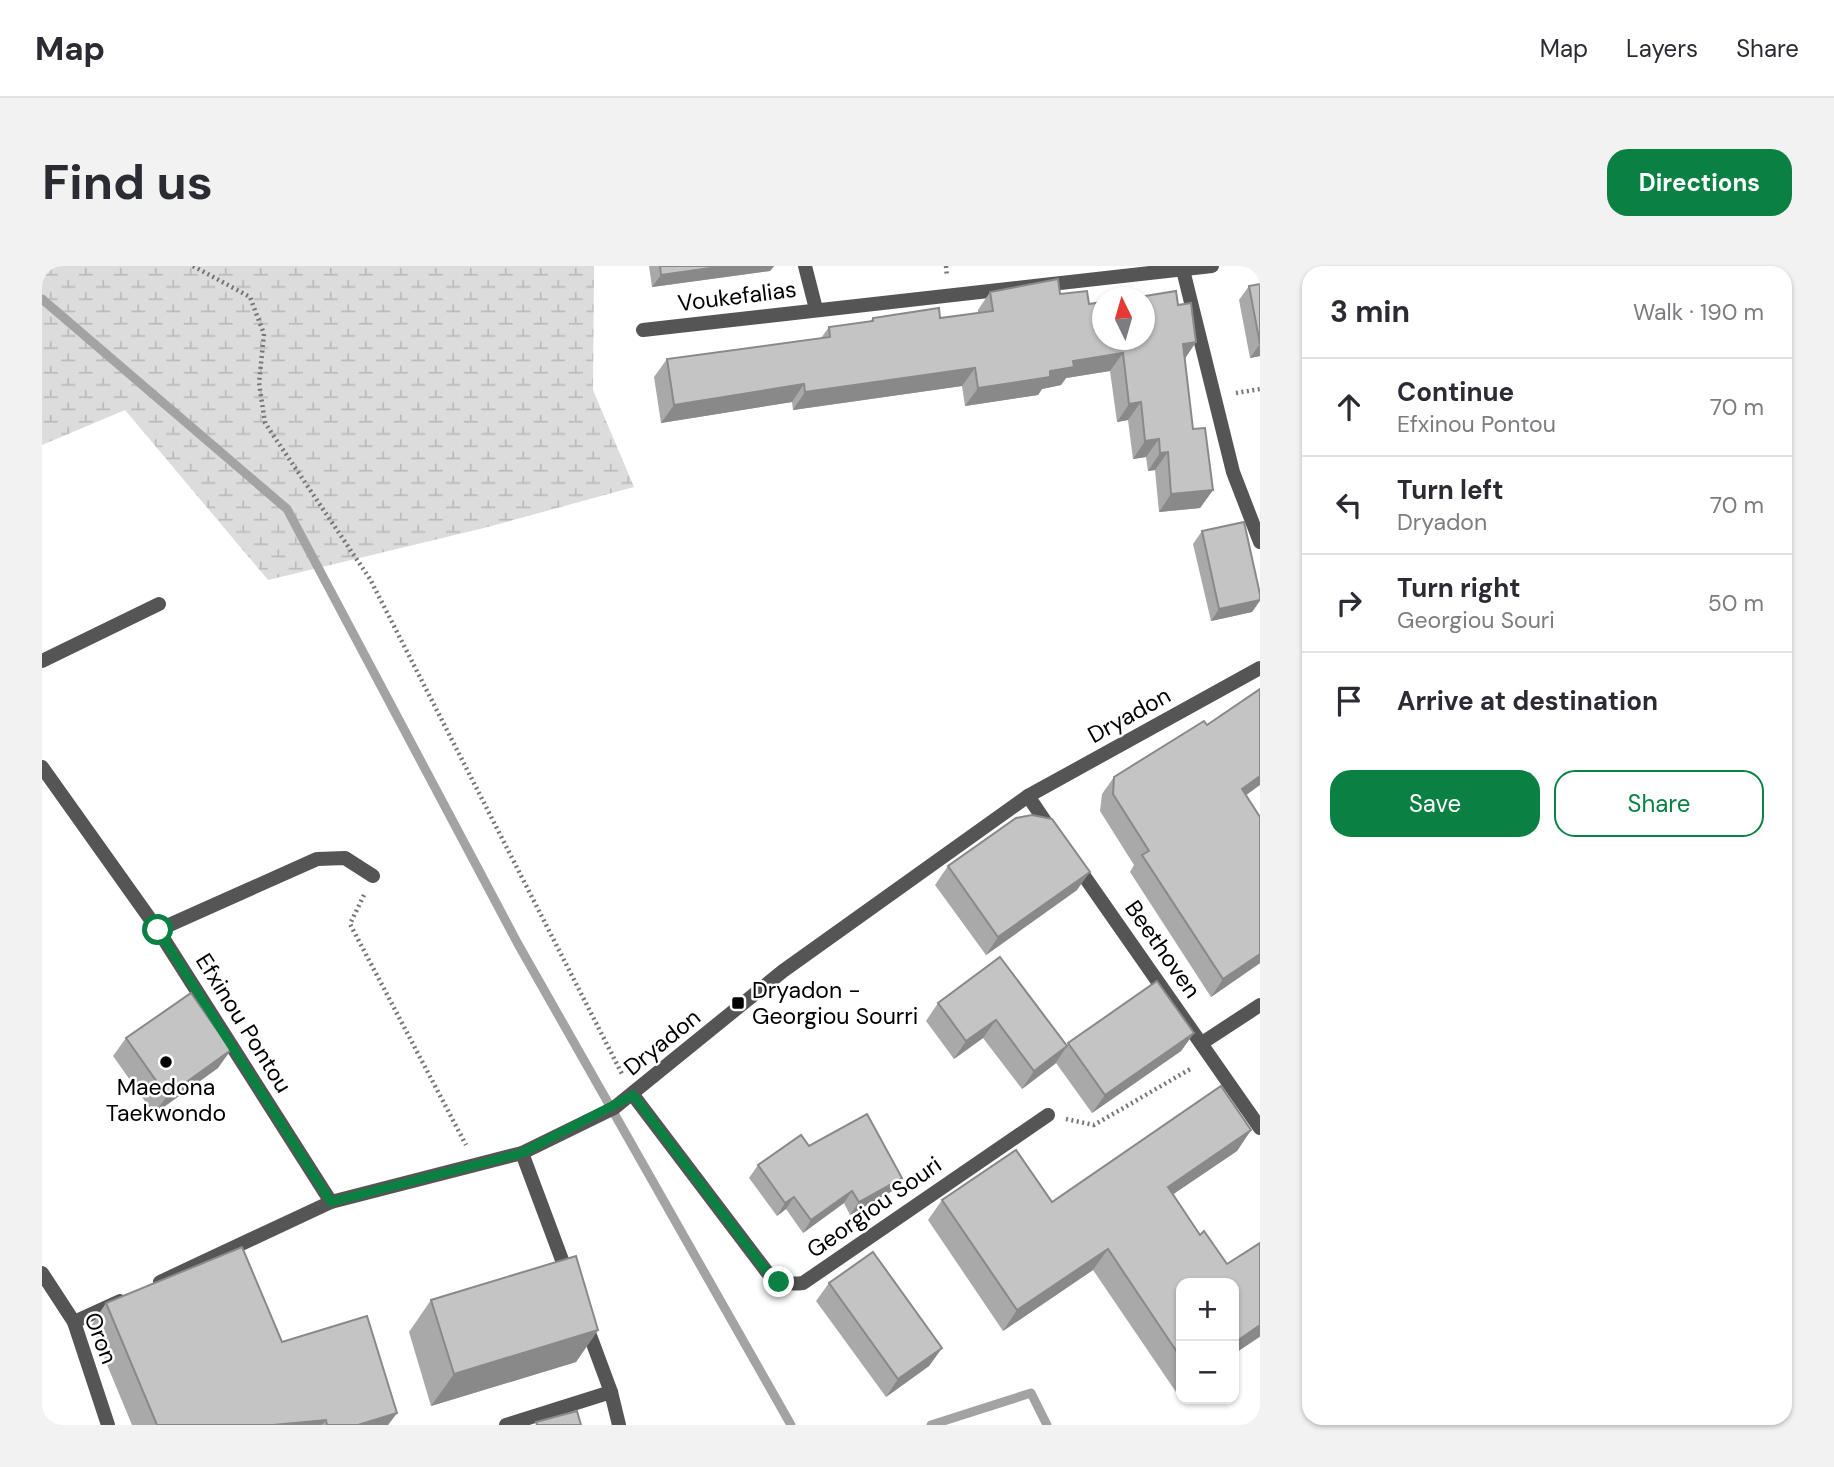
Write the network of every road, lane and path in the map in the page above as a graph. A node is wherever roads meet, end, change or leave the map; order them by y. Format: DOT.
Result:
graph roads {
  1 [pos="193,266"];
  2 [pos="805,266"];
  3 [pos="1212,266"];
  4 [pos="1183,270"];
  5 [pos="816,309"];
  6 [pos="643,330"];
  7 [pos="1260,542"];
  8 [pos="159,604"];
  9 [pos="42,661"];
  10 [pos="1260,668"];
  11 [pos="42,767"];
  12 [pos="1028,796"];
  13 [pos="373,876"];
  14 [pos="158,930"];
  15 [pos="1260,1005"];
  16 [pos="1202,1043"];
  17 [pos="1211,1057"];
  18 [pos="633,1095"];
  19 [pos="1048,1115"];
  20 [pos="1260,1128"];
  21 [pos="522,1153"];
  22 [pos="477,1165"];
  23 [pos="331,1202"];
  24 [pos="42,1273"];
  25 [pos="74,1322"];
  26 [pos="611,1392"];
  27 [pos="108,1425"];
  28 [pos="506,1425"];
  29 [pos="619,1425"];
  1 -- 18 [label="path"];
  2 -- 5 [label="street"];
  3 -- 4 [label="street, Voukefalias"];
  4 -- 5 [label="street, Voukefalias"];
  4 -- 7 [label="street"];
  5 -- 6 [label="street, Voukefalias"];
  8 -- 9 [label="street"];
  10 -- 12 [label="street, Dryadon"];
  11 -- 14 [label="street, Efxinou Pontou"];
  12 -- 16 [label="street, Beethoven"];
  12 -- 18 [label="street, Dryadon"];
  13 -- 14 [label="street"];
  13 -- 22 [label="path"];
  14 -- 23 [label="street, Efxinou Pontou"];
  15 -- 16 [label="street"];
  16 -- 17 [label="street, Beethoven"];
  17 -- 19 [label="path"];
  17 -- 20 [label="street, Beethoven"];
  18 -- 19 [label="street, Georgiou Souri"];
  18 -- 21 [label="street, Dryadon"];
  21 -- 22 [label="street, Dryadon"];
  21 -- 26 [label="street"];
  22 -- 23 [label="street, Dryadon"];
  23 -- 25 [label="street, Dryadon"];
  24 -- 25 [label="street, Oron"];
  25 -- 27 [label="street, Oron"];
  26 -- 28 [label="street"];
  26 -- 29 [label="street"];
}
